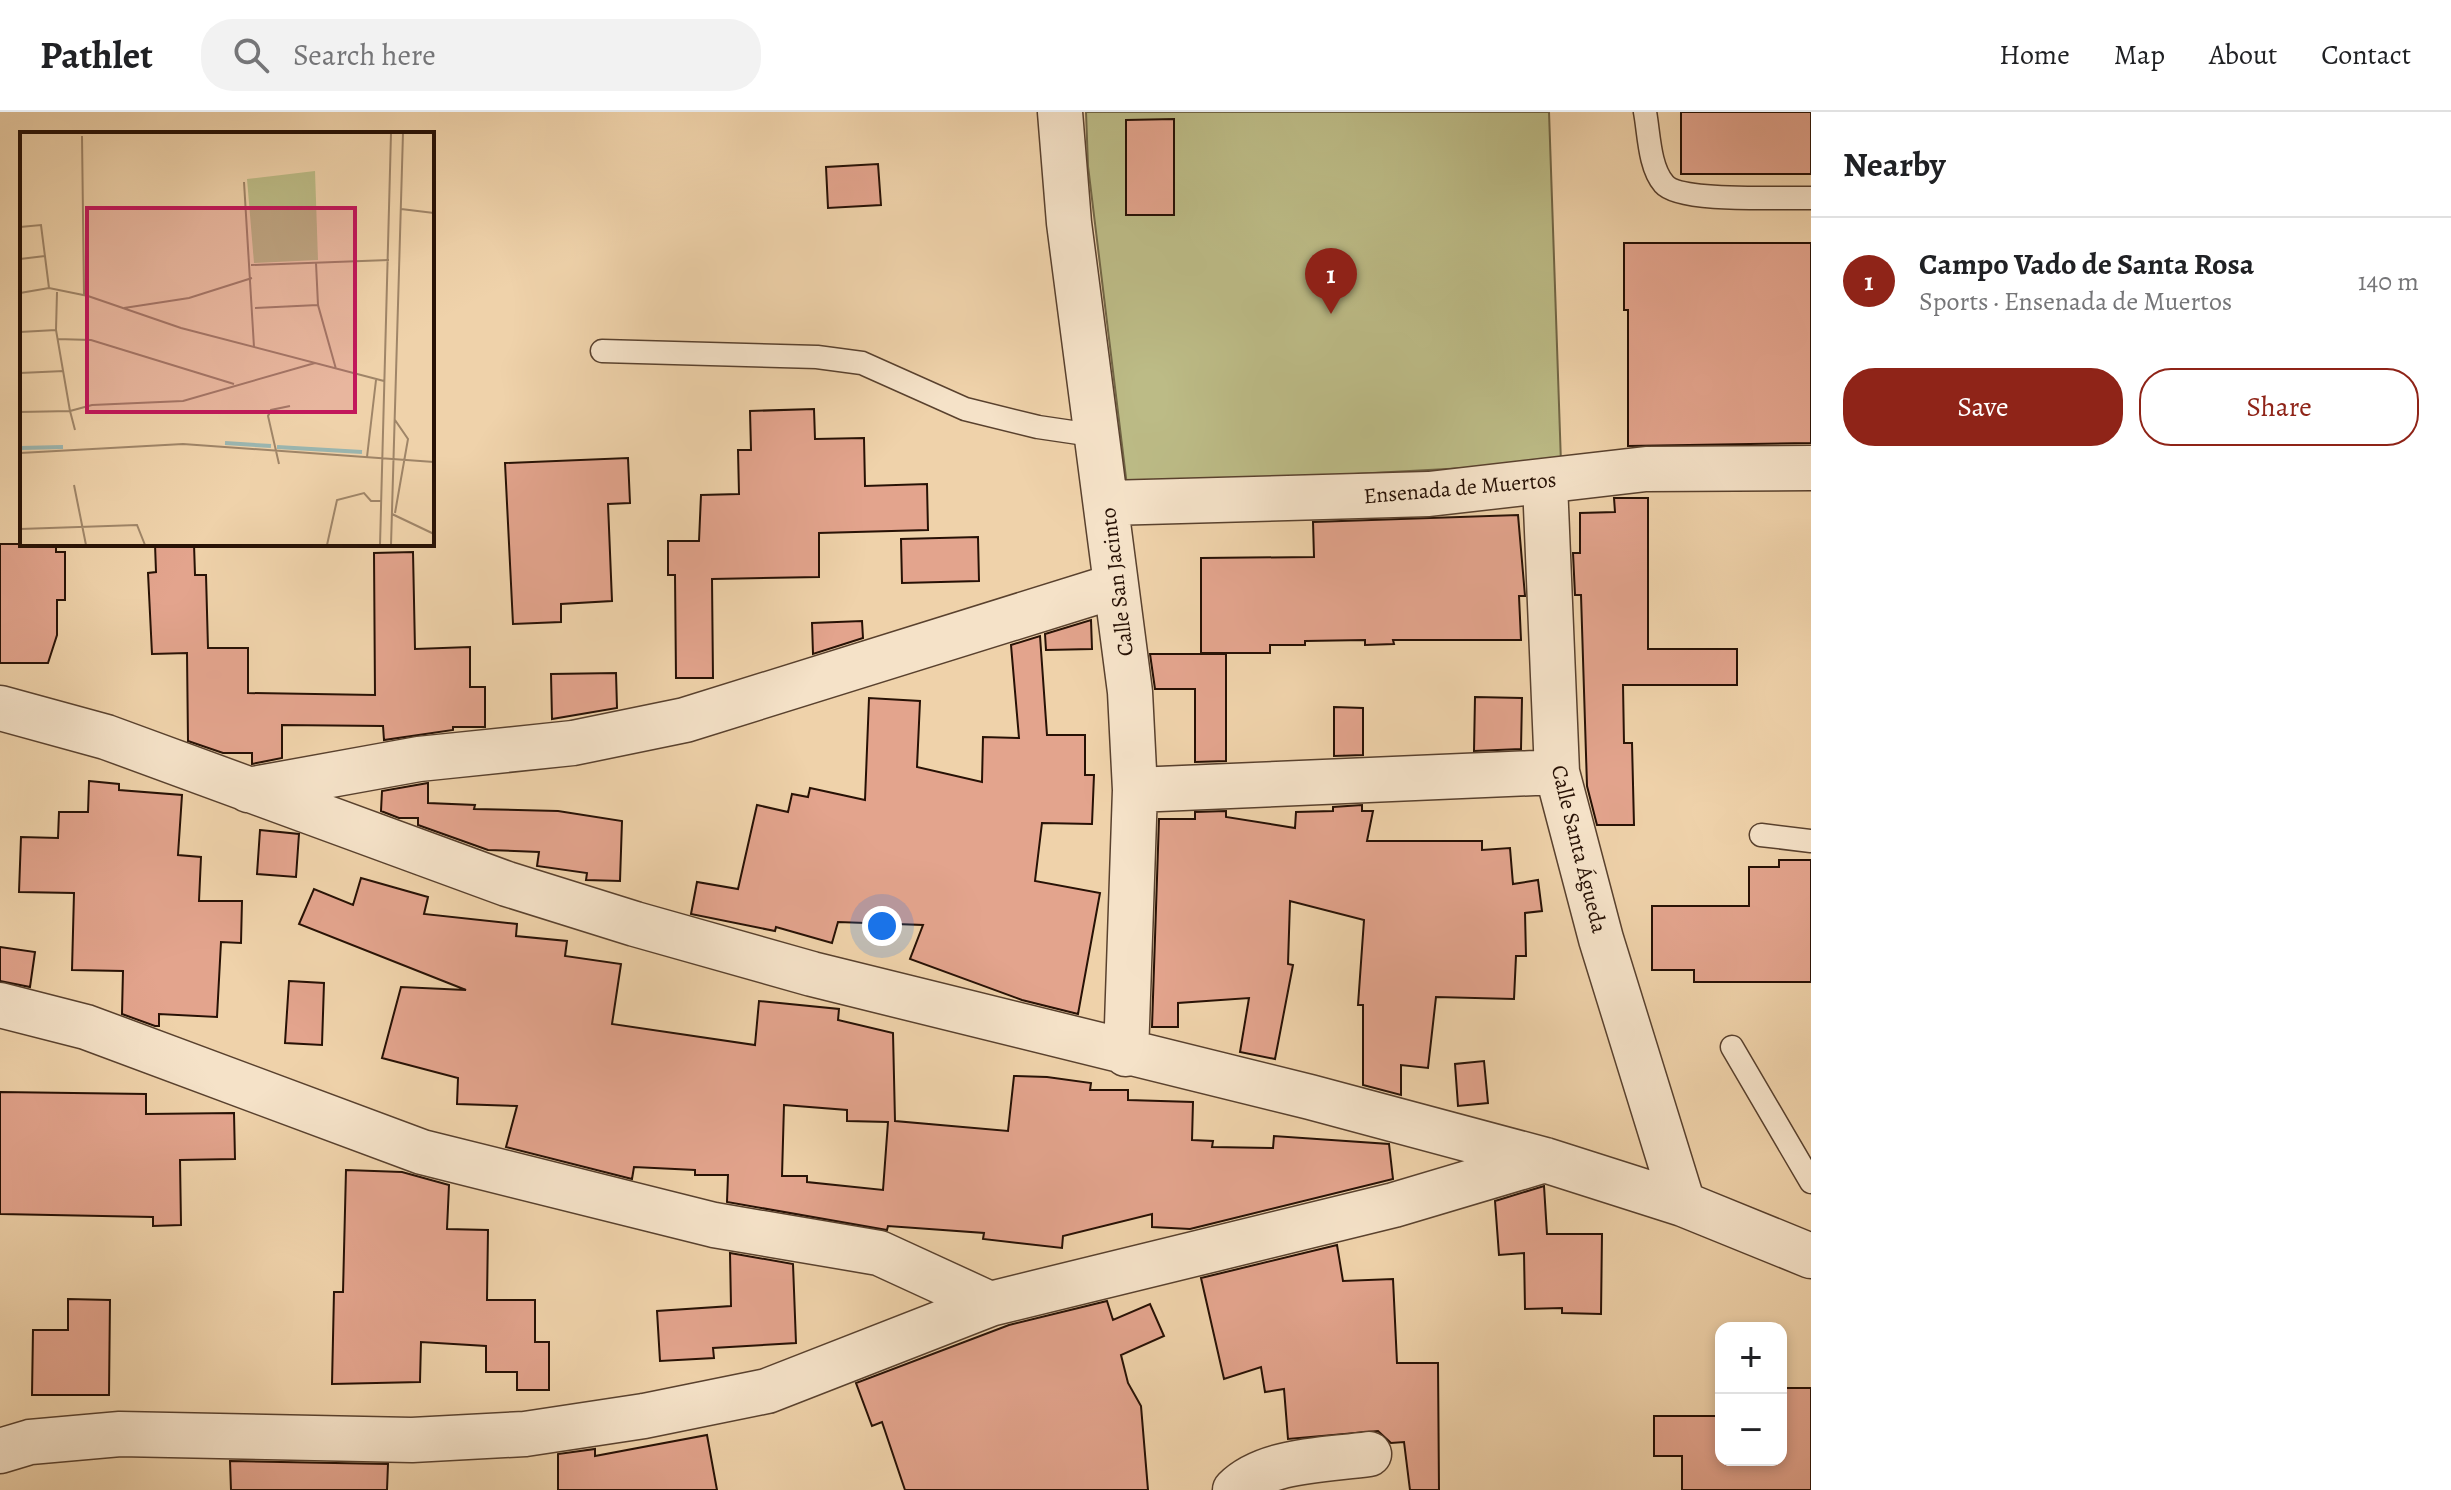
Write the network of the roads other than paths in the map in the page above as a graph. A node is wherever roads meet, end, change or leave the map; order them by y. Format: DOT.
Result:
graph roads {
  1 [pos="1060,112"];
  2 [pos="1645,112"];
  3 [pos="1811,198"];
  4 [pos="602,351"];
  5 [pos="1099,436"];
  6 [pos="1811,468"];
  7 [pos="1545,483"];
  8 [pos="1108,503"];
  9 [pos="1115,586"];
  10 [pos="0,708"];
  11 [pos="1557,772"];
  12 [pos="245,790"];
  13 [pos="1135,790"];
  14 [pos="1761,835"];
  15 [pos="1811,841"];
  16 [pos="0,1005"];
  17 [pos="1732,1047"];
  18 [pos="1126,1054"];
  19 [pos="1545,1160"];
  20 [pos="1811,1182"];
  21 [pos="1683,1204"];
  22 [pos="1811,1256"];
  23 [pos="990,1304"];
  24 [pos="0,1451"];
  25 [pos="1369,1454"];
  26 [pos="1235,1490"];
  1 -- 5 [label="street, Calle San Jacinto"];
  2 -- 3 [label="lane"];
  4 -- 5 [label="lane"];
  5 -- 8 [label="street, Calle San Jacinto"];
  6 -- 7 [label="street, Ensenada de Muertos"];
  7 -- 8 [label="street, Ensenada de Muertos"];
  7 -- 11 [label="street, Calle Santa Águeda"];
  8 -- 9 [label="street, Calle San Jacinto"];
  9 -- 12 [label="street"];
  9 -- 13 [label="street, Calle San Jacinto"];
  10 -- 12 [label="street"];
  11 -- 13 [label="street"];
  11 -- 21 [label="street, Calle Santa Águeda"];
  12 -- 18 [label="street"];
  13 -- 18 [label="street, Calle San Jacinto"];
  14 -- 15 [label="lane"];
  16 -- 23 [label="street"];
  17 -- 20 [label="lane"];
  18 -- 19 [label="street"];
  19 -- 21 [label="street"];
  19 -- 23 [label="street"];
  21 -- 22 [label="street"];
  23 -- 24 [label="street"];
  25 -- 26 [label="street"];
}
